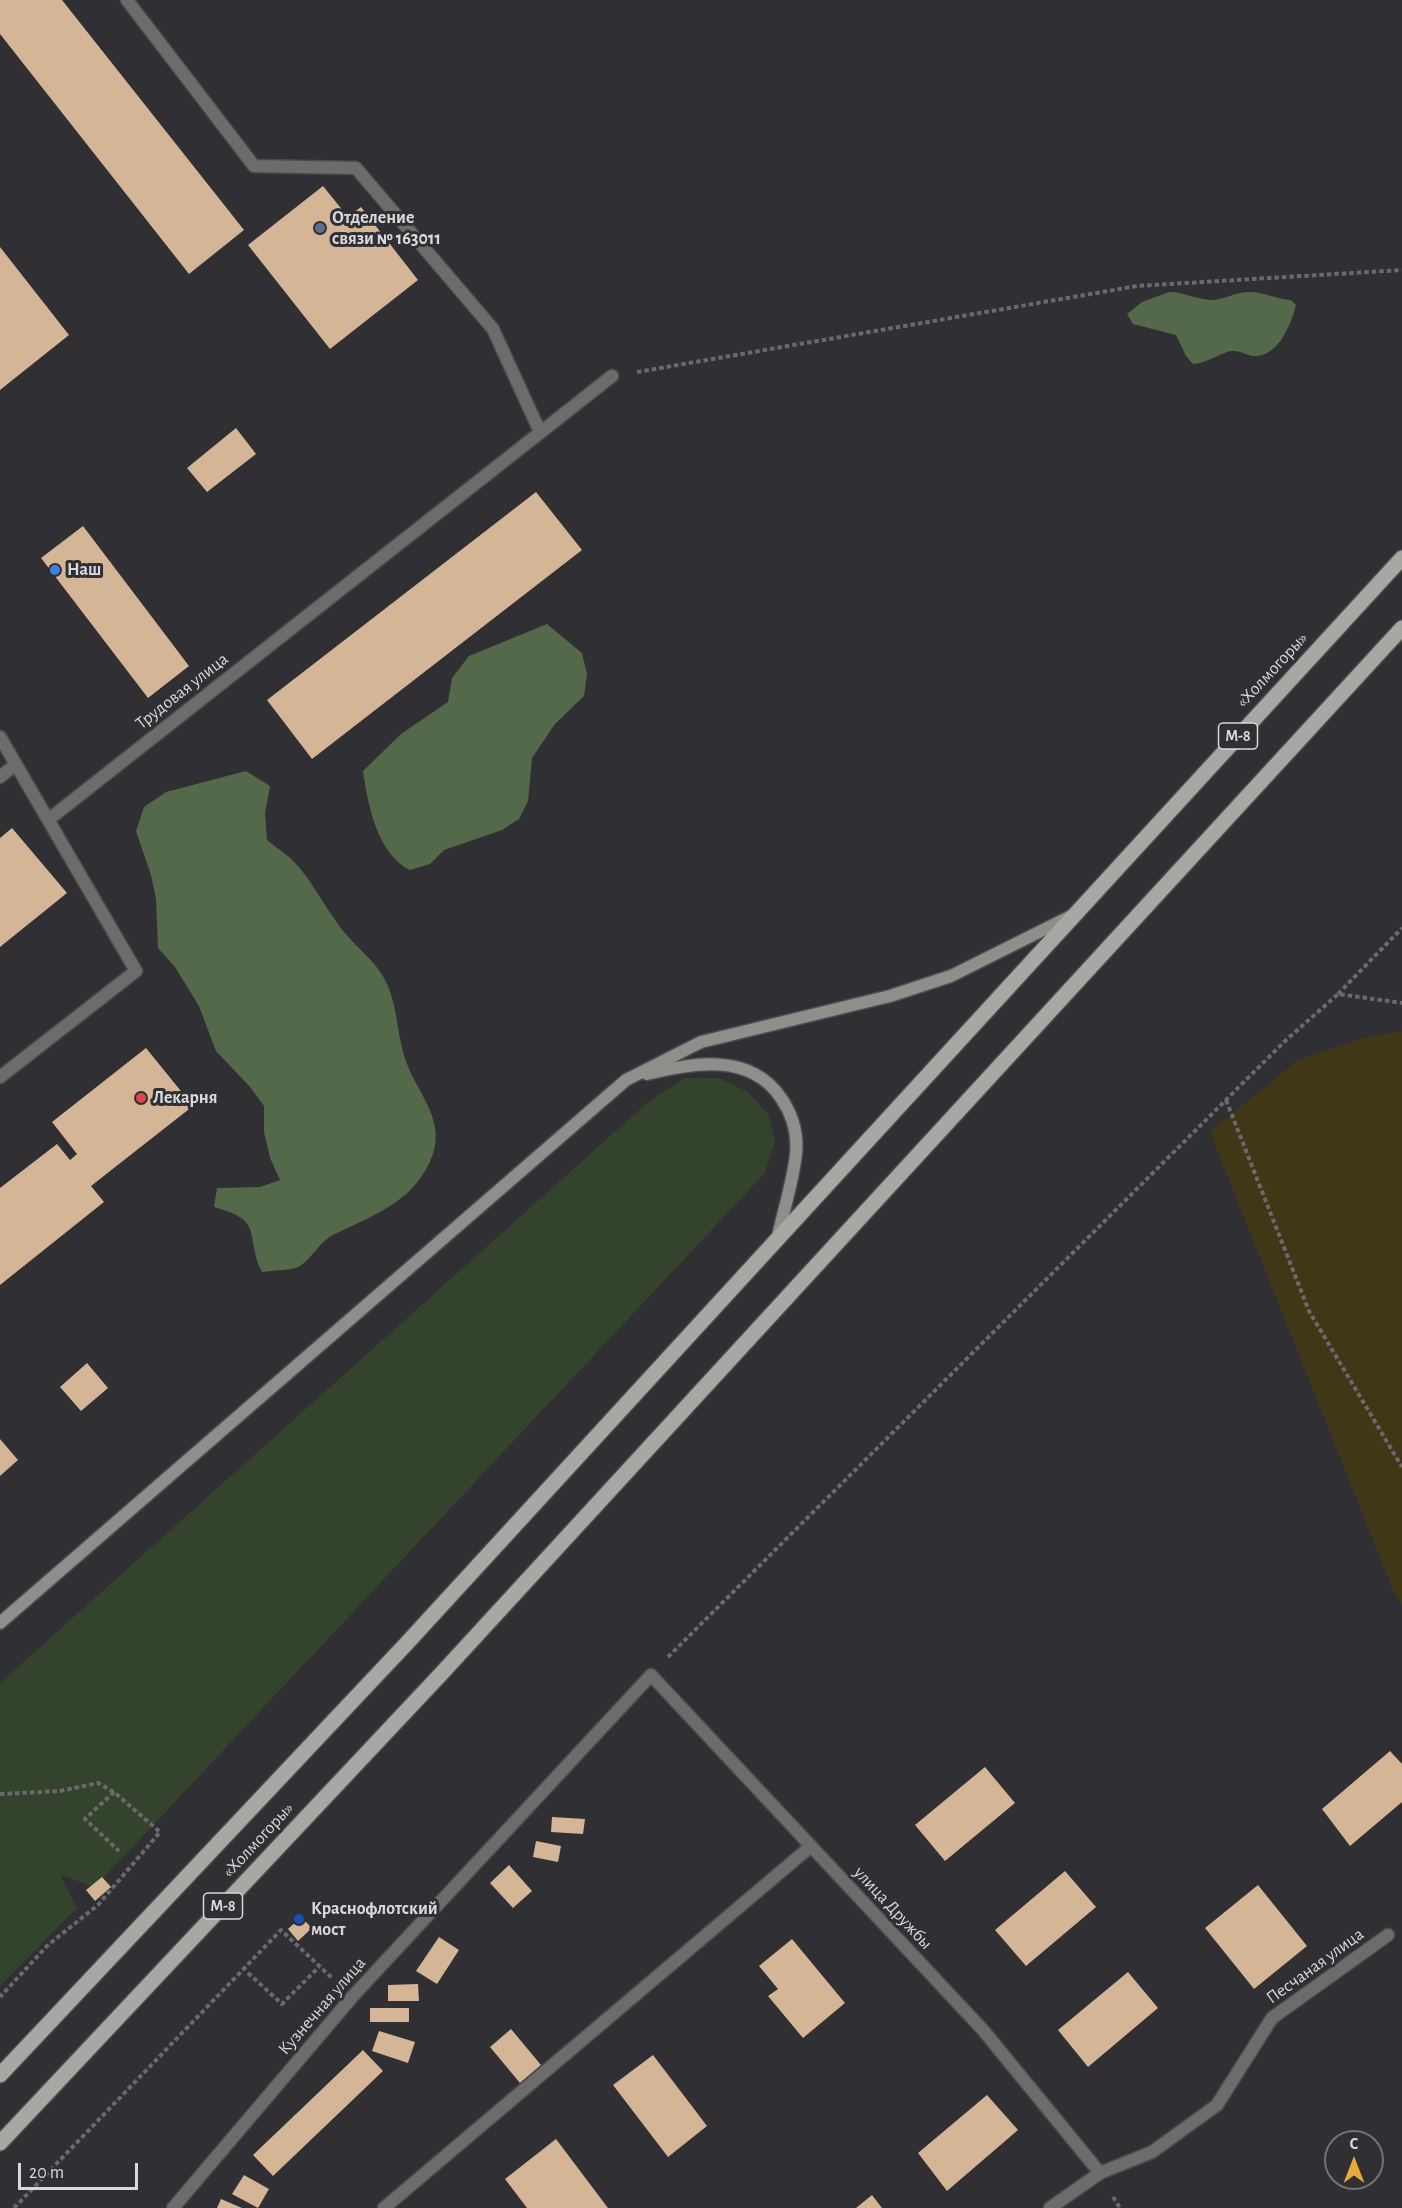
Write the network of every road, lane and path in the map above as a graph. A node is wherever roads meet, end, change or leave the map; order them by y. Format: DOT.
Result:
graph roads {
  1 [pos="127,0"];
  2 [pos="1402,270"];
  3 [pos="612,376"];
  4 [pos="540,432"];
  5 [pos="1402,558"];
  6 [pos="1402,628"];
  7 [pos="0,737"];
  8 [pos="15,765"];
  9 [pos="0,777"];
  10 [pos="48,820"];
  11 [pos="1074,914"];
  12 [pos="1402,928"];
  13 [pos="1338,994"];
  14 [pos="1402,1004"];
  15 [pos="0,1077"];
  16 [pos="626,1080"];
  17 [pos="1226,1100"];
  18 [pos="778,1236"];
  19 [pos="1402,1467"];
  20 [pos="0,1623"];
  21 [pos="651,1675"];
  22 [pos="114,1792"];
  23 [pos="0,1794"];
  24 [pos="810,1847"];
  25 [pos="119,1851"];
  26 [pos="1388,1935"];
  27 [pos="248,1973"];
  28 [pos="0,1997"];
  29 [pos="0,2075"];
  30 [pos="3,2140"];
  31 [pos="1100,2173"];
  32 [pos="14,2208"];
  33 [pos="173,2208"];
  34 [pos="384,2208"];
  35 [pos="1050,2208"];
  1 -- 4 [label="street"];
  2 -- 3 [label="path"];
  3 -- 4 [label="street, Трудовая улица"];
  4 -- 10 [label="street, Трудовая улица"];
  5 -- 11 [label="main road, «Холмогоры» / М-8"];
  6 -- 30 [label="main road, «Холмогоры» / М-8"];
  7 -- 8 [label="street"];
  8 -- 9 [label="street"];
  8 -- 10 [label="street"];
  10 -- 15 [label="street"];
  11 -- 16 [label="street"];
  11 -- 18 [label="main road, «Холмогоры»"];
  12 -- 13 [label="path"];
  13 -- 14 [label="path"];
  13 -- 17 [label="path"];
  16 -- 18 [label="street"];
  16 -- 20 [label="street"];
  17 -- 19 [label="path"];
  17 -- 21 [label="path"];
  18 -- 29 [label="main road, «Холмогоры» / М-8"];
  21 -- 24 [label="street, улица Дружбы"];
  21 -- 33 [label="street, Кузнечная улица"];
  22 -- 23 [label="path"];
  22 -- 25 [label="path"];
  22 -- 28 [label="path"];
  24 -- 31 [label="street, улица Дружбы"];
  24 -- 34 [label="street"];
  26 -- 31 [label="street, Песчаная улица"];
  27 -- 32 [label="path"];
  31 -- 35 [label="street, Песчаная улица"];
}
